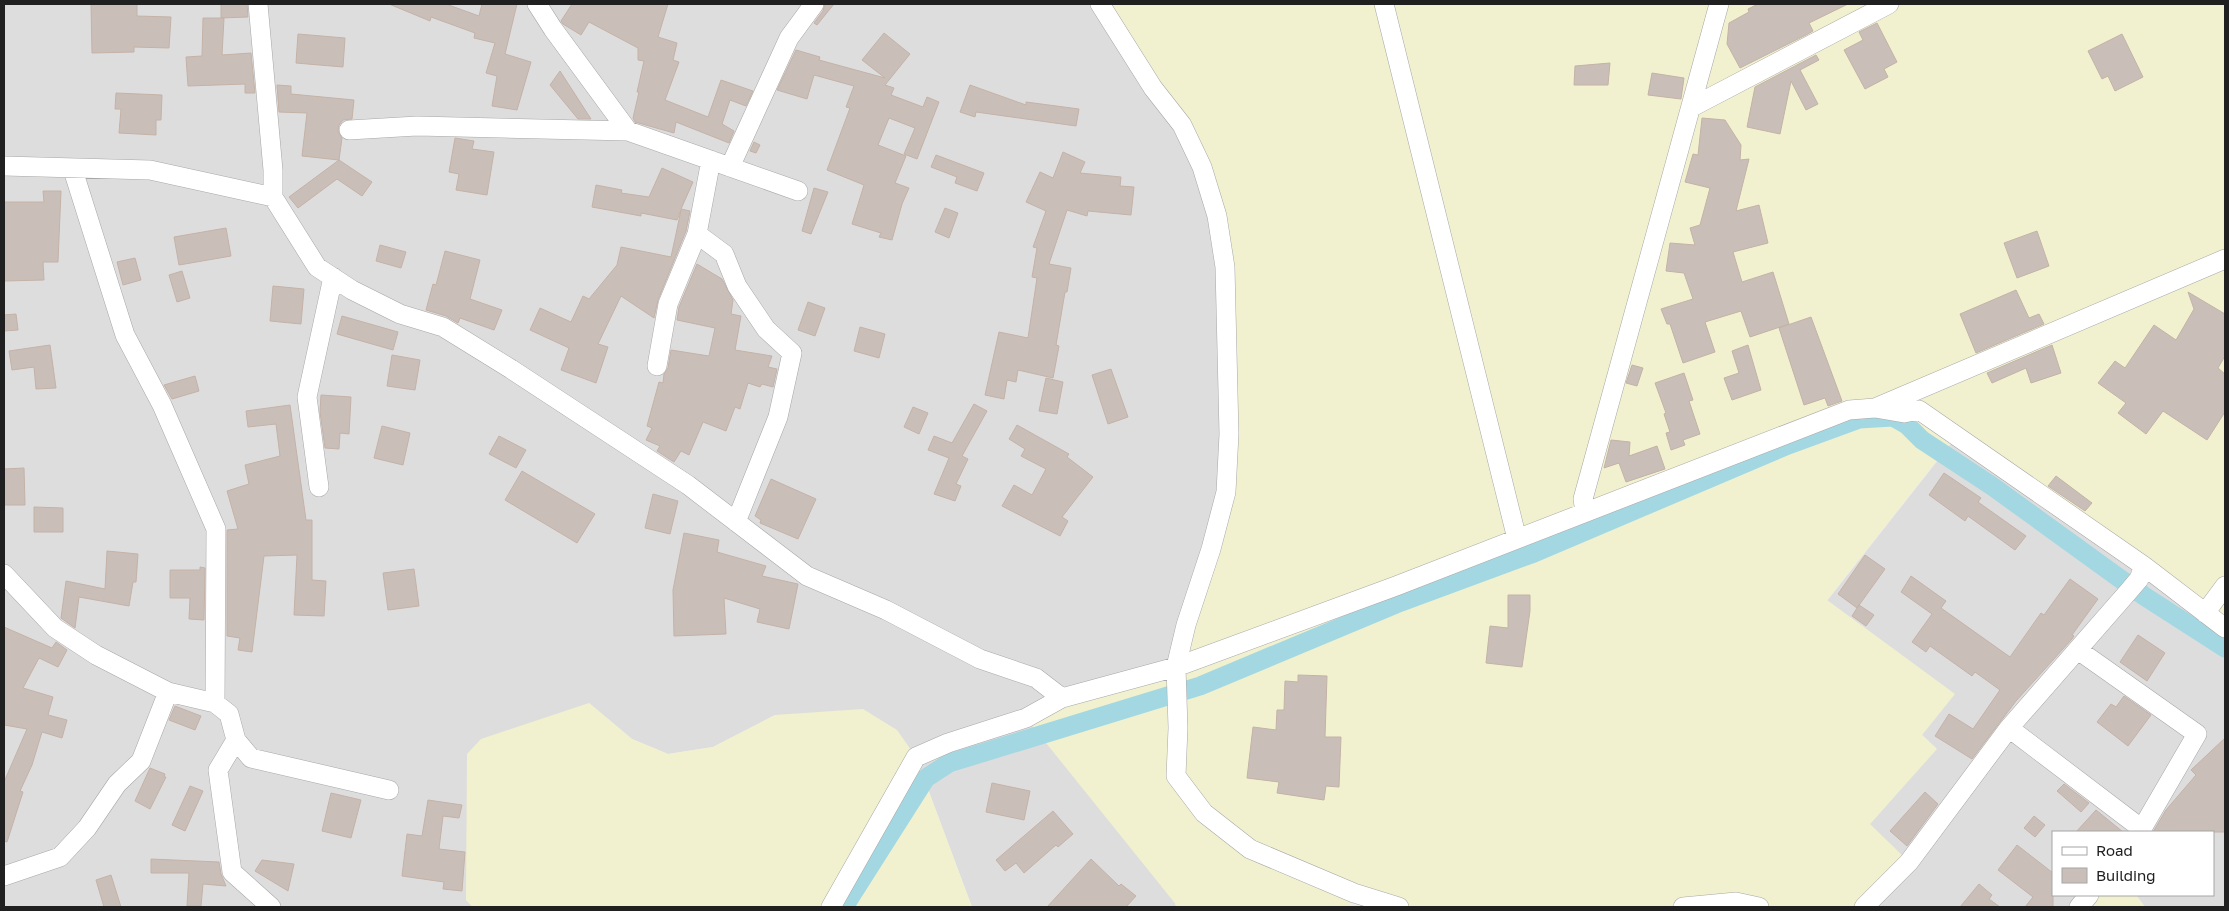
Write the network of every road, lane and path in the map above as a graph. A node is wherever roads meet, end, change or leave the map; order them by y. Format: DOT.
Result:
graph roads {
  1 [pos="258,4"];
  2 [pos="537,4"];
  3 [pos="814,4"];
  4 [pos="1100,4"];
  5 [pos="1384,4"];
  6 [pos="1720,4"];
  7 [pos="1889,4"];
  8 [pos="1692,107"];
  9 [pos="349,130"];
  10 [pos="628,131"];
  11 [pos="711,160"];
  12 [pos="4,166"];
  13 [pos="730,167"];
  14 [pos="73,170"];
  15 [pos="798,192"];
  16 [pos="273,197"];
  17 [pos="697,234"];
  18 [pos="2225,259"];
  19 [pos="333,277"];
  20 [pos="657,366"];
  21 [pos="1875,408"];
  22 [pos="319,487"];
  23 [pos="1585,512"];
  24 [pos="736,522"];
  25 [pos="1517,539"];
  26 [pos="4,574"];
  27 [pos="2137,579"];
  28 [pos="2225,586"];
  29 [pos="2205,613"];
  30 [pos="2225,628"];
  31 [pos="2078,650"];
  32 [pos="1176,666"];
  33 [pos="168,692"];
  34 [pos="1062,698"];
  35 [pos="215,703"];
  36 [pos="2009,728"];
  37 [pos="236,740"];
  38 [pos="389,790"];
  39 [pos="2141,831"];
  40 [pos="4,876"];
  41 [pos="2088,896"];
  42 [pos="1872,905"];
  43 [pos="271,907"];
  44 [pos="831,907"];
  45 [pos="1399,907"];
  46 [pos="1683,907"];
  47 [pos="1759,907"];
  48 [pos="2079,907"];
  1 -- 16 [label="street"];
  2 -- 10 [label="street"];
  3 -- 13 [label="street"];
  4 -- 32 [label="street"];
  5 -- 25 [label="street"];
  6 -- 8 [label="street"];
  7 -- 8 [label="street"];
  8 -- 23 [label="street"];
  9 -- 10 [label="street"];
  10 -- 11 [label="street"];
  11 -- 13 [label="street"];
  11 -- 17 [label="street"];
  12 -- 14 [label="street"];
  13 -- 15 [label="street"];
  14 -- 16 [label="street"];
  14 -- 35 [label="street"];
  16 -- 19 [label="street"];
  17 -- 20 [label="street"];
  17 -- 24 [label="street"];
  18 -- 21 [label="street"];
  19 -- 22 [label="street"];
  19 -- 24 [label="street"];
  21 -- 23 [label="street"];
  21 -- 27 [label="street"];
  23 -- 25 [label="street"];
  24 -- 34 [label="street"];
  25 -- 32 [label="street"];
  26 -- 33 [label="street"];
  27 -- 29 [label="street"];
  27 -- 31 [label="street"];
  28 -- 29 [label="street"];
  29 -- 30 [label="street"];
  31 -- 36 [label="street"];
  31 -- 39 [label="street"];
  32 -- 34 [label="street"];
  32 -- 45 [label="street"];
  33 -- 35 [label="street"];
  33 -- 40 [label="street"];
  34 -- 44 [label="street"];
  35 -- 37 [label="street"];
  36 -- 39 [label="street"];
  36 -- 42 [label="street"];
  37 -- 38 [label="street"];
  37 -- 43 [label="street"];
  41 -- 48 [label="street"];
  46 -- 47 [label="street"];
}
